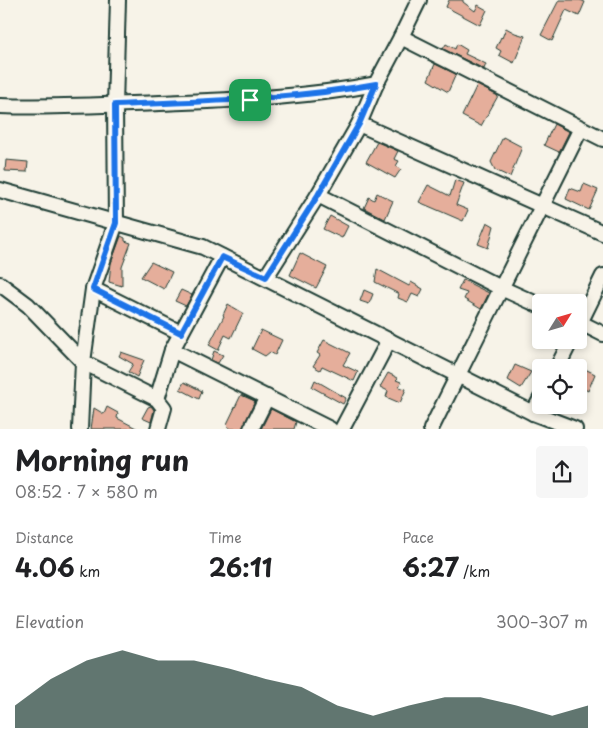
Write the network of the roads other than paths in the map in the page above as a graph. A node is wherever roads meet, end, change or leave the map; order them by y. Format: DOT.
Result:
graph roads {
  1 [pos="118,0"];
  2 [pos="419,0"];
  3 [pos="401,37"];
  4 [pos="376,84"];
  5 [pos="115,105"];
  6 [pos="0,106"];
  7 [pos="359,124"];
  8 [pos="581,128"];
  9 [pos="603,138"];
  10 [pos="0,190"];
  11 [pos="318,195"];
  12 [pos="542,206"];
  13 [pos="116,223"];
  14 [pos="603,233"];
  15 [pos="222,257"];
  16 [pos="603,276"];
  17 [pos="266,277"];
  18 [pos="0,284"];
  19 [pos="501,288"];
  20 [pos="93,289"];
  21 [pos="532,302"];
  22 [pos="588,305"];
  23 [pos="588,327"];
  24 [pos="181,333"];
  25 [pos="603,334"];
  26 [pos="389,340"];
  27 [pos="172,350"];
  28 [pos="83,362"];
  29 [pos="458,375"];
  30 [pos="267,397"];
  31 [pos="157,399"];
  32 [pos="532,412"];
  33 [pos="536,414"];
  34 [pos="80,429"];
  35 [pos="158,429"];
  36 [pos="251,429"];
  37 [pos="330,429"];
  38 [pos="342,429"];
  39 [pos="430,429"];
  40 [pos="575,429"];
  1 -- 5 [label="street"];
  2 -- 3 [label="street"];
  3 -- 4 [label="street"];
  3 -- 8 [label="street"];
  4 -- 5 [label="street"];
  4 -- 7 [label="street"];
  5 -- 6 [label="street"];
  5 -- 13 [label="street"];
  7 -- 11 [label="street"];
  7 -- 12 [label="street"];
  8 -- 9 [label="street"];
  8 -- 12 [label="street"];
  10 -- 13 [label="street"];
  11 -- 17 [label="street"];
  11 -- 19 [label="street"];
  12 -- 14 [label="street"];
  12 -- 19 [label="street"];
  13 -- 15 [label="street"];
  13 -- 20 [label="street"];
  15 -- 17 [label="street"];
  15 -- 24 [label="street"];
  16 -- 22 [label="street"];
  17 -- 26 [label="street"];
  18 -- 28 [label="street"];
  19 -- 21 [label="street"];
  19 -- 29 [label="street"];
  20 -- 24 [label="street"];
  20 -- 28 [label="street"];
  23 -- 25 [label="street"];
  24 -- 27 [label="street"];
  26 -- 29 [label="street"];
  26 -- 38 [label="street"];
  27 -- 30 [label="street"];
  27 -- 31 [label="street"];
  28 -- 31 [label="street"];
  28 -- 34 [label="street"];
  29 -- 32 [label="street"];
  29 -- 39 [label="street"];
  30 -- 36 [label="street"];
  30 -- 37 [label="street"];
  31 -- 35 [label="street"];
  33 -- 40 [label="street"];
}
